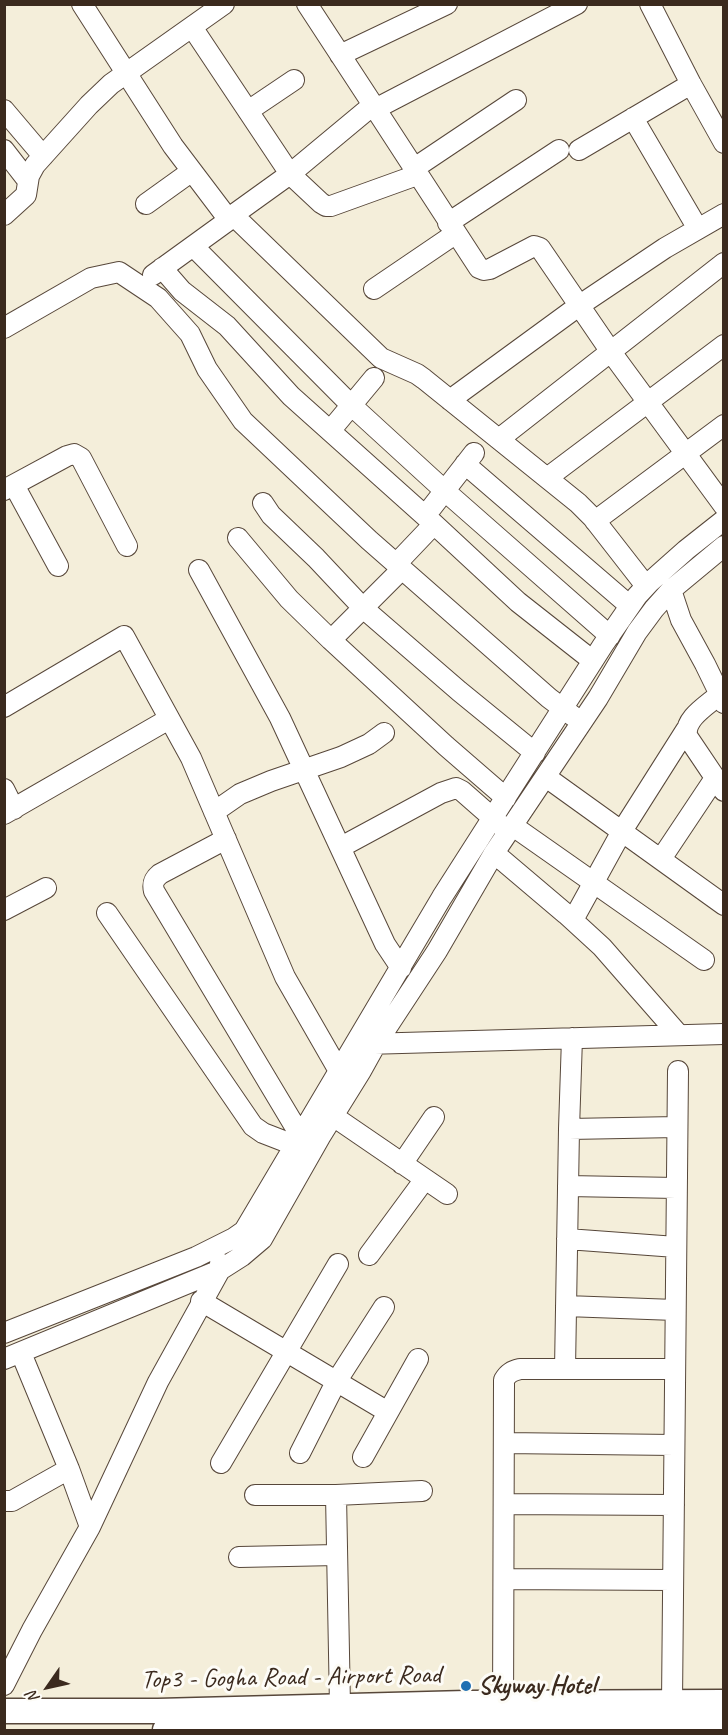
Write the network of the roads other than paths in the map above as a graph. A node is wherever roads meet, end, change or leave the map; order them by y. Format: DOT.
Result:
graph roads {
  1 [pos="82,4"];
  2 [pos="307,4"];
  3 [pos="447,4"];
  4 [pos="577,4"];
  5 [pos="650,4"];
  6 [pos="213,8"];
  7 [pos="192,27"];
  8 [pos="340,55"];
  9 [pos="127,74"];
  10 [pos="294,80"];
  11 [pos="691,84"];
  12 [pos="516,100"];
  13 [pos="374,107"];
  14 [pos="4,110"];
  15 [pos="248,111"];
  16 [pos="633,118"];
  17 [pos="723,143"];
  18 [pos="4,150"];
  19 [pos="43,156"];
  20 [pos="192,171"];
  21 [pos="415,172"];
  22 [pos="290,174"];
  23 [pos="28,181"];
  24 [pos="146,204"];
  25 [pos="723,214"];
  26 [pos="4,215"];
  27 [pos="231,218"];
  28 [pos="452,229"];
  29 [pos="698,229"];
  30 [pos="193,246"];
  31 [pos="723,263"];
  32 [pos="162,268"];
  33 [pos="139,285"];
  34 [pos="374,289"];
  35 [pos="580,305"];
  36 [pos="4,328"];
  37 [pos="723,345"];
  38 [pos="611,352"];
  39 [pos="374,378"];
  40 [pos="450,400"];
  41 [pos="647,402"];
  42 [pos="351,405"];
  43 [pos="723,425"];
  44 [pos="330,431"];
  45 [pos="499,439"];
  46 [pos="686,454"];
  47 [pos="547,478"];
  48 [pos="9,487"];
  49 [pos="445,491"];
  50 [pos="263,503"];
  51 [pos="723,506"];
  52 [pos="429,520"];
  53 [pos="723,520"];
  54 [pos="595,521"];
  55 [pos="238,538"];
  56 [pos="127,546"];
  57 [pos="723,546"];
  58 [pos="58,566"];
  59 [pos="399,566"];
  60 [pos="199,570"];
  61 [pos="646,586"];
  62 [pos="671,590"];
  63 [pos="630,606"];
  64 [pos="363,608"];
  65 [pos="610,636"];
  66 [pos="332,640"];
  67 [pos="593,661"];
  68 [pos="722,698"];
  69 [pos="4,707"];
  70 [pos="563,708"];
  71 [pos="169,719"];
  72 [pos="582,723"];
  73 [pos="686,730"];
  74 [pos="384,733"];
  75 [pos="534,753"];
  76 [pos="305,768"];
  77 [pos="546,777"];
  78 [pos="719,785"];
  79 [pos="4,789"];
  80 [pos="506,798"];
  81 [pos="9,811"];
  82 [pos="214,812"];
  83 [pos="493,817"];
  84 [pos="511,829"];
  85 [pos="622,831"];
  86 [pos="226,839"];
  87 [pos="341,848"];
  88 [pos="494,853"];
  89 [pos="661,859"];
  90 [pos="594,883"];
  91 [pos="46,888"];
  92 [pos="723,905"];
  93 [pos="4,910"];
  94 [pos="107,913"];
  95 [pos="573,920"];
  96 [pos="704,960"];
  97 [pos="400,968"];
  98 [pos="723,1034"];
  99 [pos="679,1035"];
  100 [pos="572,1038"];
  101 [pos="355,1044"];
  102 [pos="376,1044"];
  103 [pos="339,1071"];
  104 [pos="678,1071"];
  105 [pos="333,1116"];
  106 [pos="434,1117"];
  107 [pos="677,1127"];
  108 [pos="569,1129"];
  109 [pos="297,1140"];
  110 [pos="402,1164"];
  111 [pos="425,1179"];
  112 [pos="568,1186"];
  113 [pos="676,1188"];
  114 [pos="447,1194"];
  115 [pos="567,1239"];
  116 [pos="219,1246"];
  117 [pos="676,1247"];
  118 [pos="369,1255"];
  119 [pos="338,1264"];
  120 [pos="220,1269"];
  121 [pos="201,1301"];
  122 [pos="566,1306"];
  123 [pos="384,1307"];
  124 [pos="675,1310"];
  125 [pos="4,1333"];
  126 [pos="286,1352"];
  127 [pos="13,1356"];
  128 [pos="418,1359"];
  129 [pos="565,1369"];
  130 [pos="675,1369"];
  131 [pos="336,1382"];
  132 [pos="388,1412"];
  133 [pos="504,1443"];
  134 [pos="674,1445"];
  135 [pos="300,1453"];
  136 [pos="363,1457"];
  137 [pos="221,1463"];
  138 [pos="69,1468"];
  139 [pos="422,1491"];
  140 [pos="255,1495"];
  141 [pos="336,1495"];
  142 [pos="504,1504"];
  143 [pos="674,1505"];
  144 [pos="7,1506"];
  145 [pos="90,1527"];
  146 [pos="337,1555"];
  147 [pos="238,1557"];
  148 [pos="504,1579"];
  149 [pos="673,1580"];
  150 [pos="5,1680"];
  151 [pos="672,1702"];
  152 [pos="723,1702"];
  153 [pos="340,1706"];
  154 [pos="4,1711"];
  155 [pos="495,1718"];
  156 [pos="723,1723"];
  157 [pos="454,1726"];
  158 [pos="165,1731"];
  1 -- 9 [label="street"];
  2 -- 8 [label="street"];
  3 -- 8 [label="street"];
  4 -- 13 [label="street"];
  5 -- 11 [label="street"];
  6 -- 7 [label="street"];
  7 -- 9 [label="street"];
  7 -- 15 [label="street"];
  8 -- 13 [label="street"];
  9 -- 19 [label="street"];
  9 -- 20 [label="street"];
  10 -- 15 [label="street"];
  11 -- 16 [label="street"];
  11 -- 17 [label="street"];
  12 -- 21 [label="street"];
  13 -- 21 [label="street"];
  13 -- 22 [label="street"];
  14 -- 19 [label="street"];
  15 -- 22 [label="street"];
  16 -- 28 [label="street"];
  16 -- 29 [label="street"];
  18 -- 23 [label="street"];
  19 -- 23 [label="street"];
  20 -- 24 [label="street"];
  20 -- 27 [label="street"];
  21 -- 22 [label="street"];
  21 -- 28 [label="street"];
  22 -- 27 [label="street"];
  23 -- 26 [label="street"];
  25 -- 29 [label="street"];
  27 -- 30 [label="street"];
  27 -- 40 [label="street"];
  28 -- 34 [label="street"];
  28 -- 35 [label="street"];
  29 -- 35 [label="street"];
  30 -- 32 [label="street"];
  30 -- 42 [label="street"];
  31 -- 38 [label="street"];
  32 -- 33 [label="street"];
  32 -- 44 [label="street"];
  33 -- 36 [label="street"];
  33 -- 59 [label="street"];
  35 -- 38 [label="street"];
  35 -- 40 [label="street"];
  37 -- 41 [label="street"];
  38 -- 41 [label="street"];
  38 -- 45 [label="street"];
  39 -- 42 [label="street"];
  40 -- 45 [label="street"];
  41 -- 46 [label="street"];
  41 -- 47 [label="street"];
  42 -- 44 [label="street"];
  42 -- 49 [label="street"];
  43 -- 46 [label="street"];
  44 -- 52 [label="street"];
  45 -- 47 [label="street"];
  46 -- 51 [label="street"];
  46 -- 54 [label="street"];
  47 -- 54 [label="street"];
  48 -- 56 [label="street"];
  48 -- 58 [label="street"];
  49 -- 52 [label="street"];
  49 -- 63 [label="street"];
  49 -- 65 [label="street"];
  50 -- 64 [label="street"];
  52 -- 59 [label="street"];
  52 -- 67 [label="street"];
  53 -- 61 [label="street"];
  54 -- 61 [label="street"];
  55 -- 66 [label="street"];
  57 -- 62 [label="street"];
  59 -- 64 [label="street"];
  59 -- 70 [label="street"];
  60 -- 76 [label="street"];
  61 -- 63 [label="street"];
  62 -- 68 [label="street"];
  62 -- 72 [label="street"];
  63 -- 65 [label="street"];
  64 -- 66 [label="street"];
  64 -- 75 [label="street"];
  65 -- 67 [label="street"];
  66 -- 80 [label="street"];
  67 -- 70 [label="street"];
  68 -- 73 [label="street"];
  69 -- 71 [label="street"];
  70 -- 72 [label="street"];
  70 -- 75 [label="street"];
  71 -- 81 [label="street"];
  71 -- 82 [label="street"];
  72 -- 77 [label="street"];
  73 -- 78 [label="street"];
  73 -- 85 [label="street"];
  74 -- 76 [label="street"];
  75 -- 80 [label="street"];
  76 -- 82 [label="street"];
  76 -- 87 [label="street"];
  77 -- 84 [label="street"];
  77 -- 85 [label="street"];
  78 -- 89 [label="street"];
  79 -- 81 [label="street"];
  80 -- 83 [label="street"];
  82 -- 86 [label="street"];
  83 -- 84 [label="street"];
  83 -- 87 [label="street"];
  83 -- 97 [label="street"];
  84 -- 88 [label="street"];
  84 -- 90 [label="street"];
  85 -- 89 [label="street"];
  85 -- 90 [label="street"];
  86 -- 103 [label="street"];
  86 -- 109 [label="street"];
  87 -- 97 [label="street"];
  88 -- 95 [label="street"];
  88 -- 102 [label="street"];
  89 -- 92 [label="street"];
  90 -- 95 [label="street"];
  90 -- 96 [label="street"];
  91 -- 93 [label="street"];
  94 -- 109 [label="street"];
  95 -- 99 [label="street"];
  97 -- 101 [label="street"];
  98 -- 99 [label="street"];
  99 -- 100 [label="street"];
  100 -- 102 [label="street"];
  100 -- 108 [label="street"];
  101 -- 102 [label="street"];
  101 -- 103 [label="street"];
  102 -- 105 [label="street"];
  103 -- 109 [label="street"];
  104 -- 107 [label="street"];
  105 -- 110 [label="street"];
  105 -- 120 [label="street"];
  106 -- 110 [label="street"];
  107 -- 108 [label="street"];
  107 -- 113 [label="street"];
  108 -- 112 [label="street"];
  109 -- 116 [label="street"];
  110 -- 111 [label="street"];
  111 -- 114 [label="street"];
  111 -- 118 [label="street"];
  112 -- 113 [label="street"];
  112 -- 115 [label="street"];
  113 -- 117 [label="street"];
  115 -- 117 [label="street"];
  115 -- 122 [label="street"];
  116 -- 120 [label="street"];
  116 -- 125 [label="street"];
  117 -- 124 [label="street"];
  119 -- 126 [label="street"];
  120 -- 121 [label="street"];
  120 -- 127 [label="street"];
  121 -- 126 [label="street"];
  121 -- 145 [label="street"];
  122 -- 124 [label="street"];
  122 -- 129 [label="street"];
  123 -- 131 [label="street"];
  124 -- 130 [label="street"];
  126 -- 131 [label="street"];
  126 -- 137 [label="street"];
  127 -- 138 [label="street"];
  128 -- 132 [label="street"];
  129 -- 130 [label="street"];
  129 -- 133 [label="street"];
  130 -- 134 [label="street"];
  131 -- 132 [label="street"];
  131 -- 135 [label="street"];
  132 -- 136 [label="street"];
  133 -- 134 [label="street"];
  133 -- 142 [label="street"];
  134 -- 143 [label="street"];
  138 -- 144 [label="street"];
  138 -- 145 [label="street"];
  139 -- 141 [label="street"];
  140 -- 141 [label="street"];
  141 -- 146 [label="street"];
  142 -- 143 [label="street"];
  142 -- 148 [label="street"];
  143 -- 149 [label="street"];
  145 -- 150 [label="street"];
  146 -- 147 [label="street"];
  146 -- 153 [label="street"];
  148 -- 149 [label="street"];
  148 -- 155 [label="street"];
  149 -- 151 [label="street"];
  151 -- 152 [label="main road, Top3 - Gogha Road - Airport Road"];
  151 -- 155 [label="main road, Top3 - Gogha Road - Airport Road"];
  153 -- 154 [label="main road, Top3 - Gogha Road - Airport Road"];
  153 -- 155 [label="main road, Top3 - Gogha Road - Airport Road"];
  155 -- 156 [label="main road"];
  155 -- 157 [label="main road"];
  157 -- 158 [label="main road"];
}
